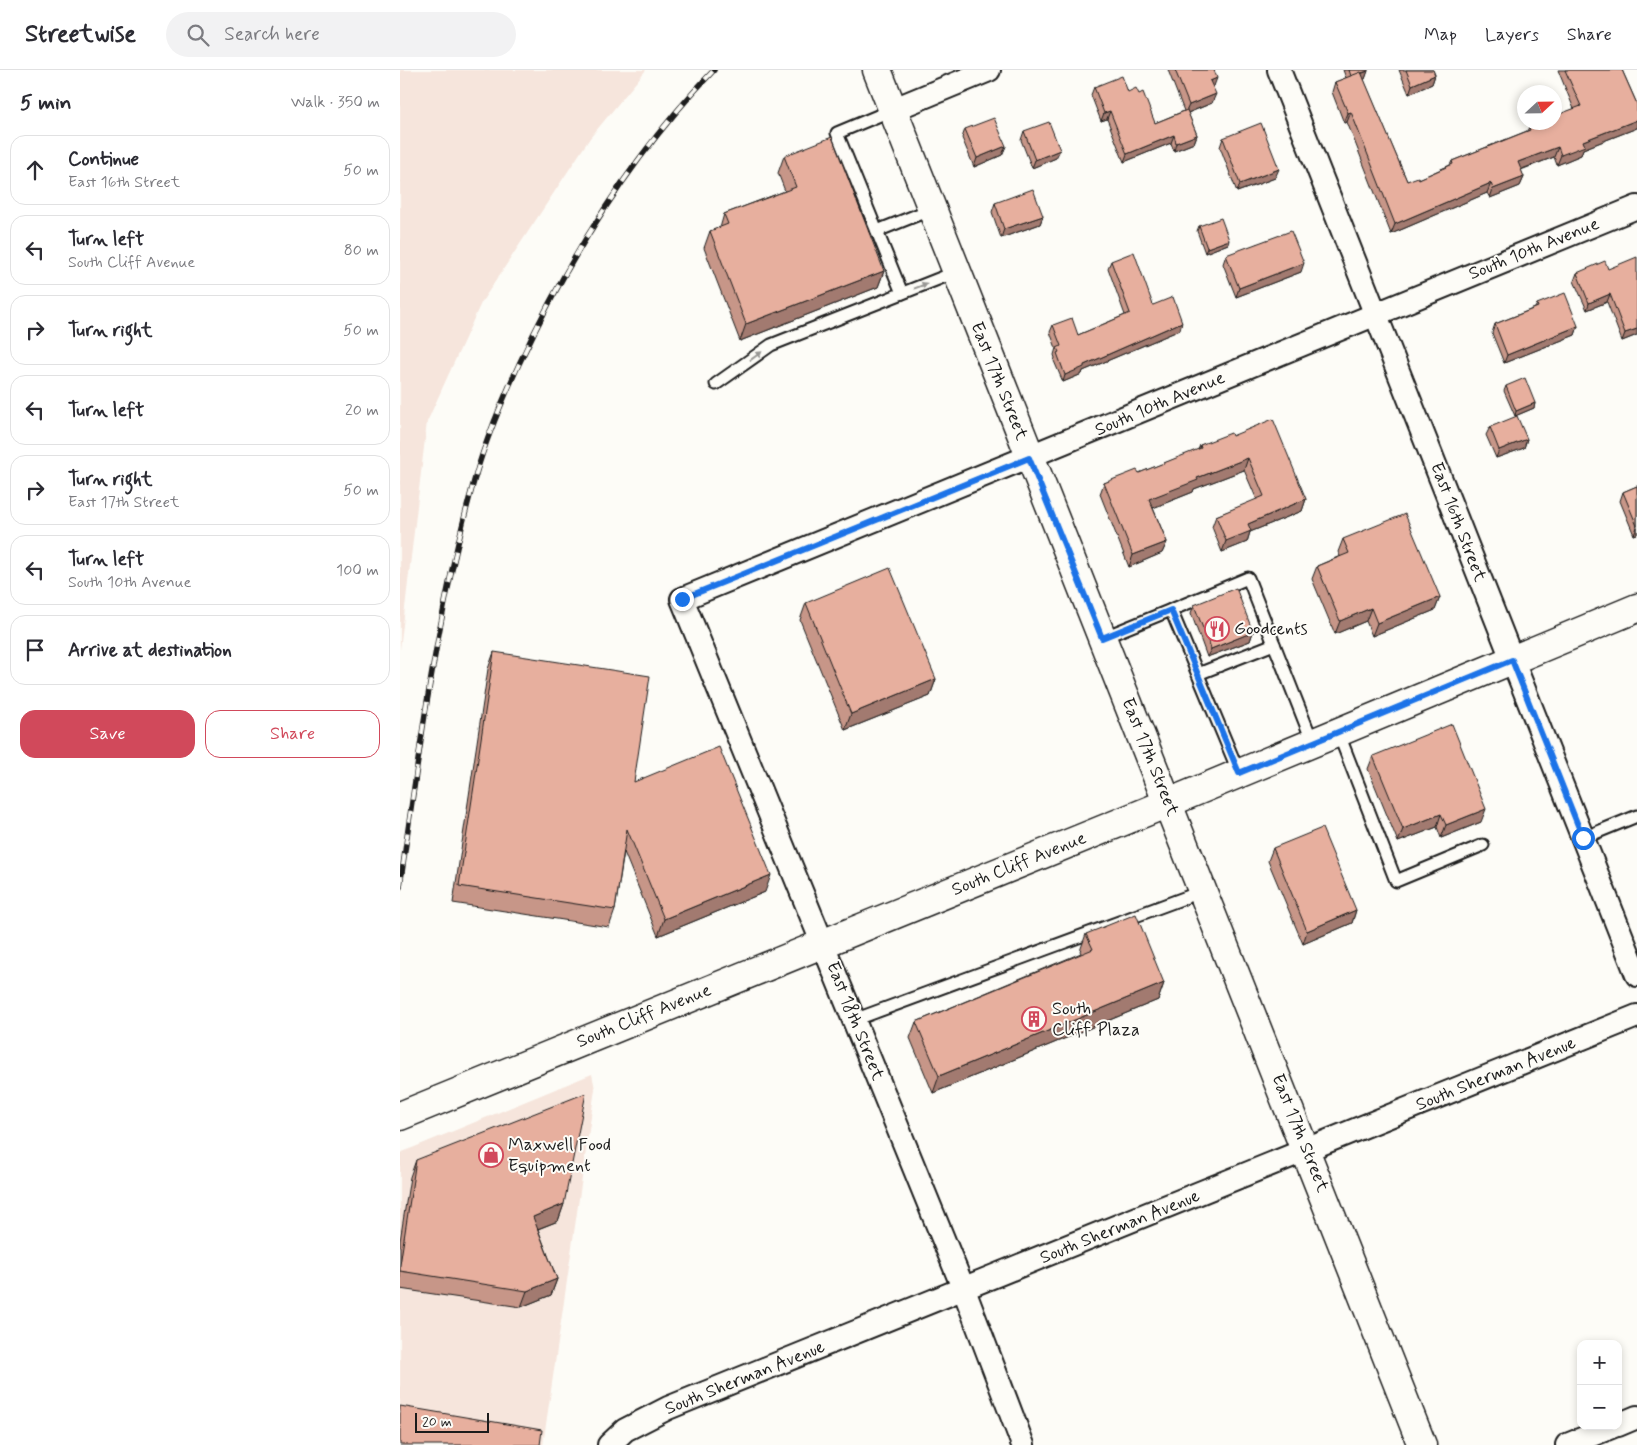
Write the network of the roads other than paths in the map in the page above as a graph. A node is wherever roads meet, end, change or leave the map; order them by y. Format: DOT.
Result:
graph roads {
  1 [pos="877,70"];
  2 [pos="989,70"];
  3 [pos="1279,70"];
  4 [pos="892,110"];
  5 [pos="1637,207"];
  6 [pos="932,209"];
  7 [pos="877,231"];
  8 [pos="956,272"];
  9 [pos="902,293"];
  10 [pos="1376,314"];
  11 [pos="716,384"];
  12 [pos="1029,458"];
  13 [pos="682,599"];
  14 [pos="1637,608"];
  15 [pos="1171,610"];
  16 [pos="1102,638"];
  17 [pos="1274,644"];
  18 [pos="1512,660"];
  19 [pos="1198,674"];
  20 [pos="1338,732"];
  21 [pos="1312,743"];
  22 [pos="1239,773"];
  23 [pos="1168,803"];
  24 [pos="1637,816"];
  25 [pos="1583,838"];
  26 [pos="1483,846"];
  27 [pos="1203,891"];
  28 [pos="823,943"];
  29 [pos="1637,975"];
  30 [pos="1637,1016"];
  31 [pos="854,1020"];
  32 [pos="400,1116"];
  33 [pos="1307,1151"];
  34 [pos="964,1290"];
  35 [pos="1637,1417"];
  36 [pos="1622,1423"];
  37 [pos="1604,1430"];
  38 [pos="609,1445"];
  39 [pos="1023,1445"];
  40 [pos="1422,1445"];
  41 [pos="1567,1445"];
  1 -- 4 [label="street, East 17th Street"];
  2 -- 4 [label="street"];
  3 -- 10 [label="street, East 16th Street"];
  4 -- 6 [label="street, East 17th Street"];
  4 -- 7 [label="lane"];
  5 -- 10 [label="street, South 10th Avenue"];
  6 -- 7 [label="lane"];
  6 -- 8 [label="street, East 17th Street"];
  7 -- 9 [label="lane"];
  9 -- 8 [label="lane, one-way"];
  8 -- 12 [label="street, East 17th Street"];
  11 -- 9 [label="lane, one-way"];
  10 -- 12 [label="street, South 10th Avenue"];
  10 -- 18 [label="street, East 16th Street"];
  12 -- 13 [label="street, South 10th Avenue"];
  12 -- 16 [label="street, East 17th Street"];
  13 -- 28 [label="street, East 18th Street"];
  14 -- 18 [label="street, South Cliff Avenue"];
  15 -- 16 [label="lane"];
  15 -- 17 [label="lane"];
  15 -- 19 [label="lane"];
  16 -- 23 [label="street, East 17th Street"];
  17 -- 19 [label="lane"];
  17 -- 21 [label="lane"];
  18 -- 20 [label="street, South Cliff Avenue"];
  18 -- 25 [label="street, East 16th Street"];
  19 -- 22 [label="lane"];
  20 -- 21 [label="street, South Cliff Avenue"];
  20 -- 26 [label="lane"];
  21 -- 22 [label="street, South Cliff Avenue"];
  22 -- 23 [label="street, South Cliff Avenue"];
  23 -- 27 [label="street, East 17th Street"];
  23 -- 28 [label="street, South Cliff Avenue"];
  24 -- 25 [label="lane"];
  25 -- 29 [label="street, East 16th Street"];
  27 -- 31 [label="lane"];
  27 -- 33 [label="street, East 17th Street"];
  28 -- 31 [label="street, East 18th Street"];
  28 -- 32 [label="street, South Cliff Avenue"];
  30 -- 33 [label="street, South Sherman Avenue"];
  31 -- 34 [label="street, East 18th Street"];
  33 -- 34 [label="street, South Sherman Avenue"];
  33 -- 40 [label="street, East 17th Street"];
  34 -- 38 [label="street, South Sherman Avenue"];
  34 -- 39 [label="street, East 18th Street"];
  35 -- 36 [label="street"];
  37 -- 41 [label="street"];
}
